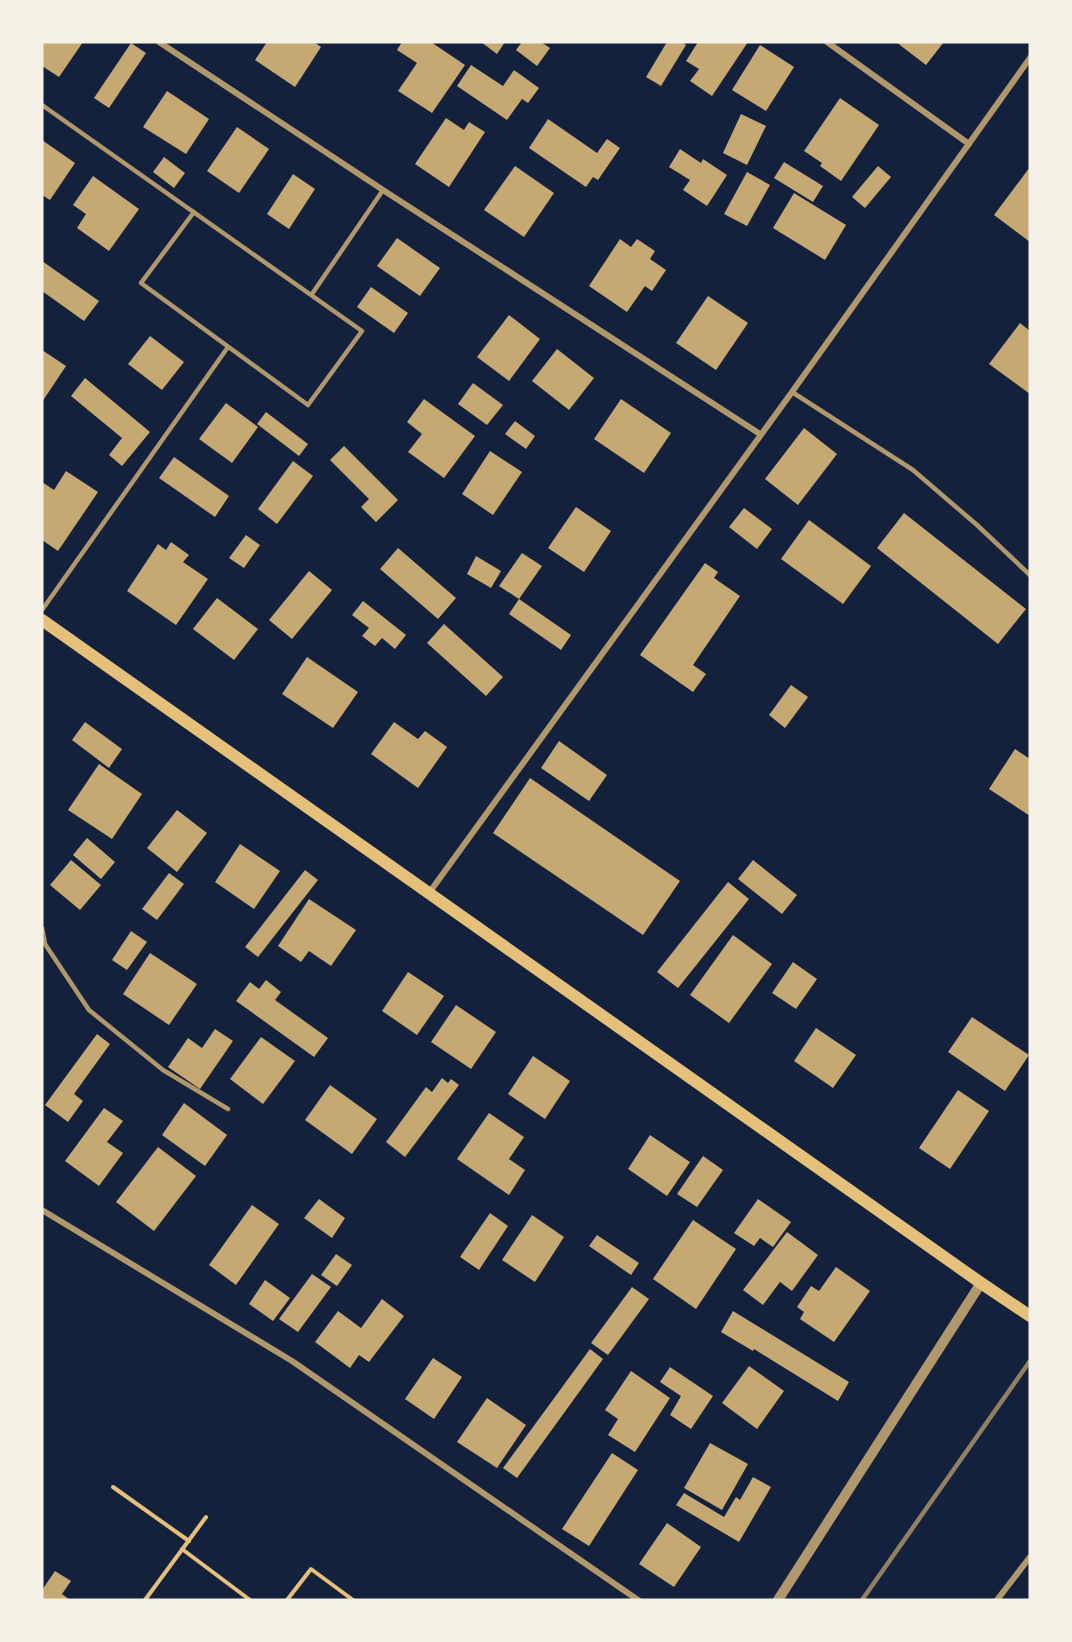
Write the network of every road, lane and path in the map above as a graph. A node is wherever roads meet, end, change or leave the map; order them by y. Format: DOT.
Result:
graph roads {
  1 [pos="159,42"];
  2 [pos="827,42"];
  3 [pos="1030,58"];
  4 [pos="42,105"];
  5 [pos="969,144"];
  6 [pos="383,190"];
  7 [pos="194,212"];
  8 [pos="312,294"];
  9 [pos="228,346"];
  10 [pos="792,392"];
  11 [pos="760,434"];
  12 [pos="1030,575"];
  13 [pos="42,610"];
  14 [pos="42,620"];
  15 [pos="429,894"];
  16 [pos="42,928"];
  17 [pos="228,1109"];
  18 [pos="42,1210"];
  19 [pos="981,1283"];
  20 [pos="1030,1316"];
  21 [pos="112,1487"];
  22 [pos="206,1517"];
  23 [pos="189,1541"];
  24 [pos="182,1549"];
  25 [pos="1030,1557"];
  26 [pos="145,1600"];
  27 [pos="250,1600"];
  28 [pos="287,1600"];
  29 [pos="353,1600"];
  30 [pos="638,1600"];
  31 [pos="778,1600"];
  32 [pos="997,1600"];
  1 -- 6 [label="street"];
  2 -- 5 [label="street"];
  3 -- 5 [label="street"];
  4 -- 7 [label="lane"];
  5 -- 10 [label="street"];
  6 -- 8 [label="lane"];
  6 -- 11 [label="street"];
  7 -- 8 [label="lane"];
  7 -- 9 [label="lane"];
  8 -- 9 [label="lane"];
  9 -- 13 [label="lane"];
  10 -- 11 [label="street"];
  10 -- 12 [label="lane"];
  11 -- 15 [label="street"];
  14 -- 15 [label="main road"];
  15 -- 19 [label="main road"];
  16 -- 17 [label="lane"];
  18 -- 30 [label="street"];
  19 -- 20 [label="main road"];
  19 -- 31 [label="street"];
  21 -- 23 [label="path"];
  22 -- 23 [label="path"];
  23 -- 24 [label="path"];
  24 -- 26 [label="path"];
  24 -- 27 [label="path"];
  25 -- 32 [label="street"];
  28 -- 29 [label="path"];
}
